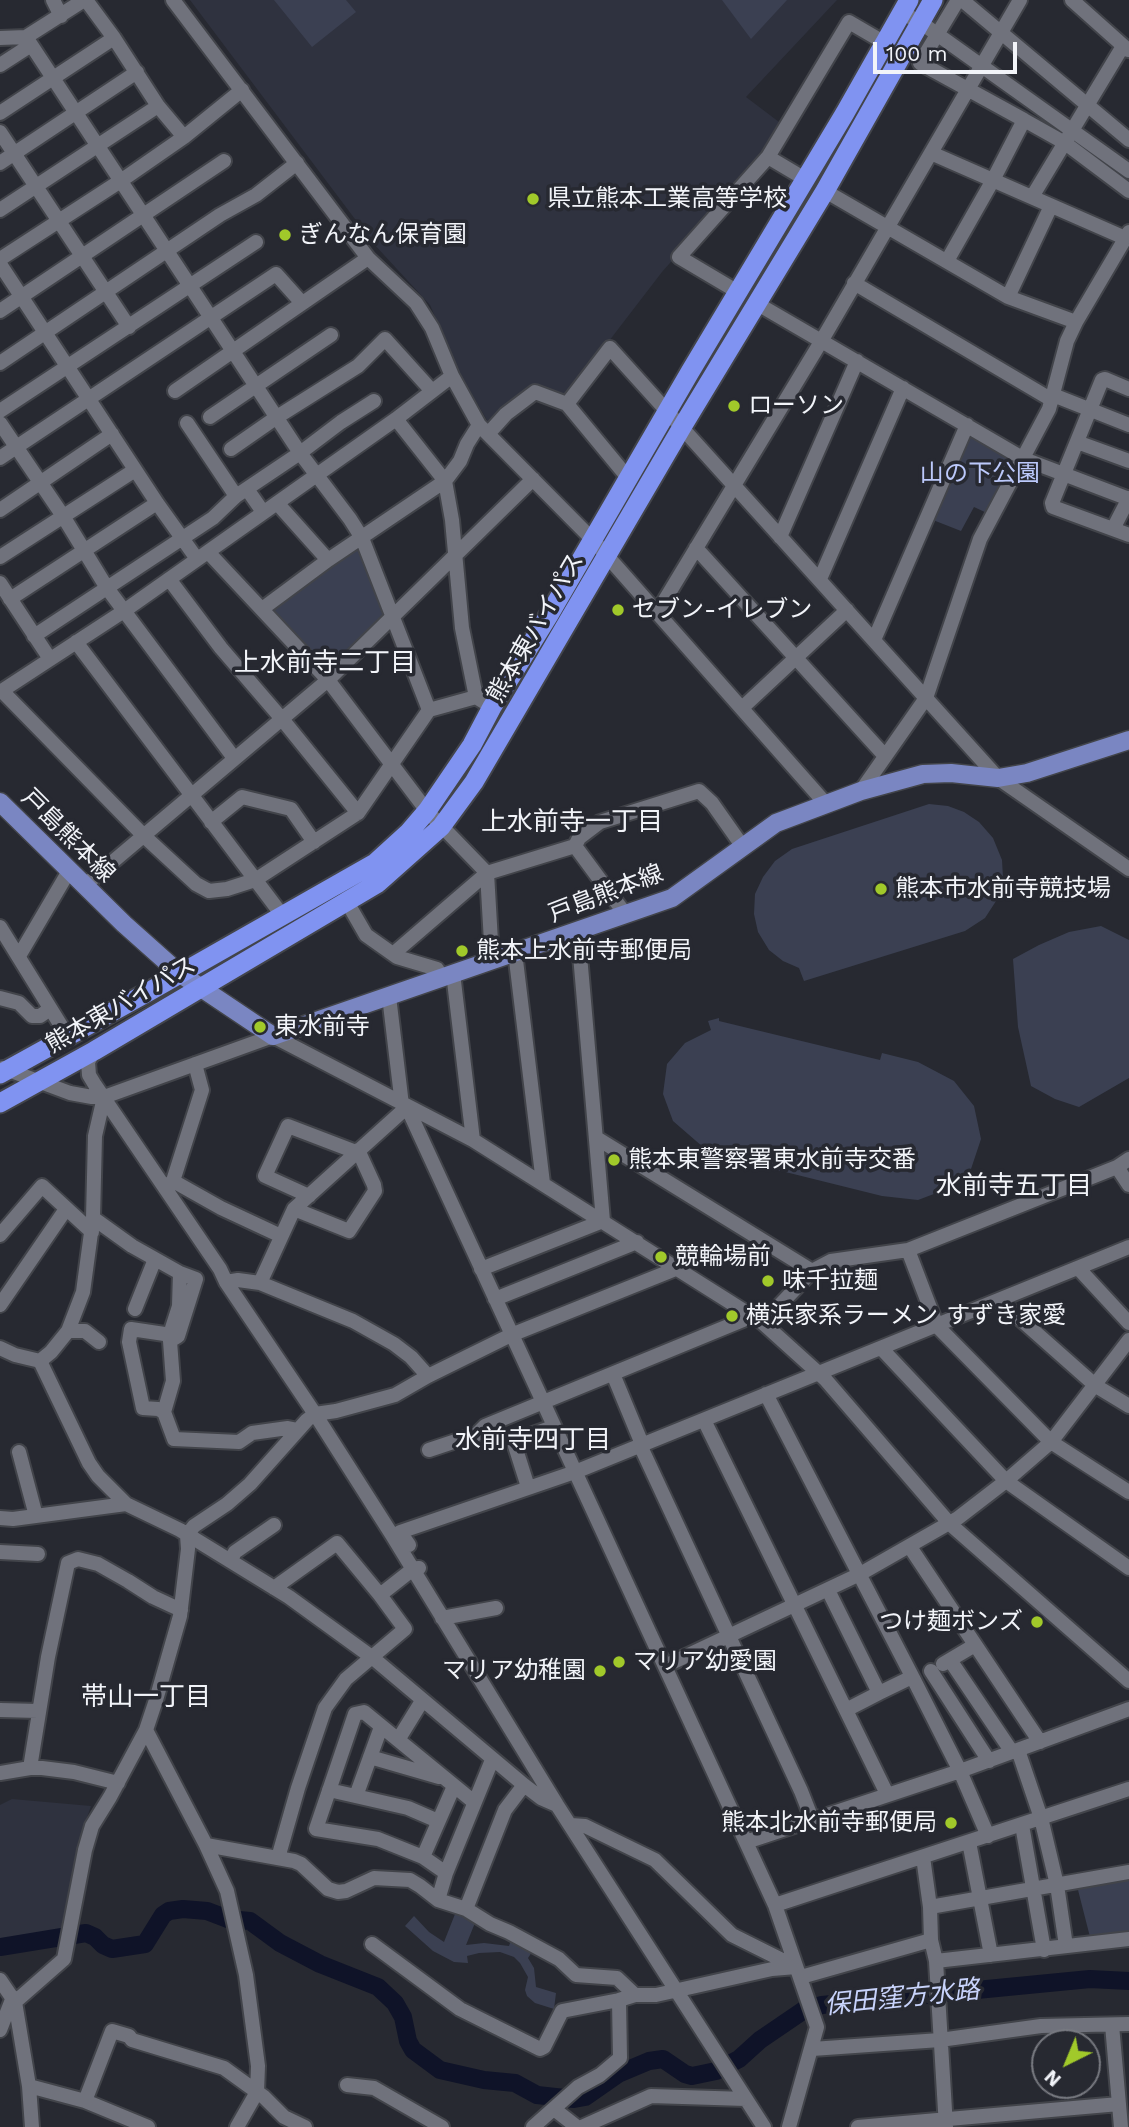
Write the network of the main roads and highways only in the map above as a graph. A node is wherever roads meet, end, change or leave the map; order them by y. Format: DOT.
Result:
graph roads {
  1 [pos="933,0"];
  2 [pos="905,7"];
  3 [pos="1129,740"];
  4 [pos="0,802"];
  5 [pos="179,973"];
  6 [pos="200,987"];
  7 [pos="2,1070"];
  8 [pos="0,1102"];
  1 -- 6 [label="highway, 熊本東バイパス"];
  2 -- 5 [label="highway, 熊本東バイパス"];
  3 -- 6 [label="main road, 戸島熊本線"];
  4 -- 5 [label="main road, 戸島熊本線"];
  5 -- 6 [label="main road, 戸島熊本線"];
  5 -- 7 [label="highway, 熊本東バイパス"];
  6 -- 8 [label="highway, 熊本東バイパス"];
}
